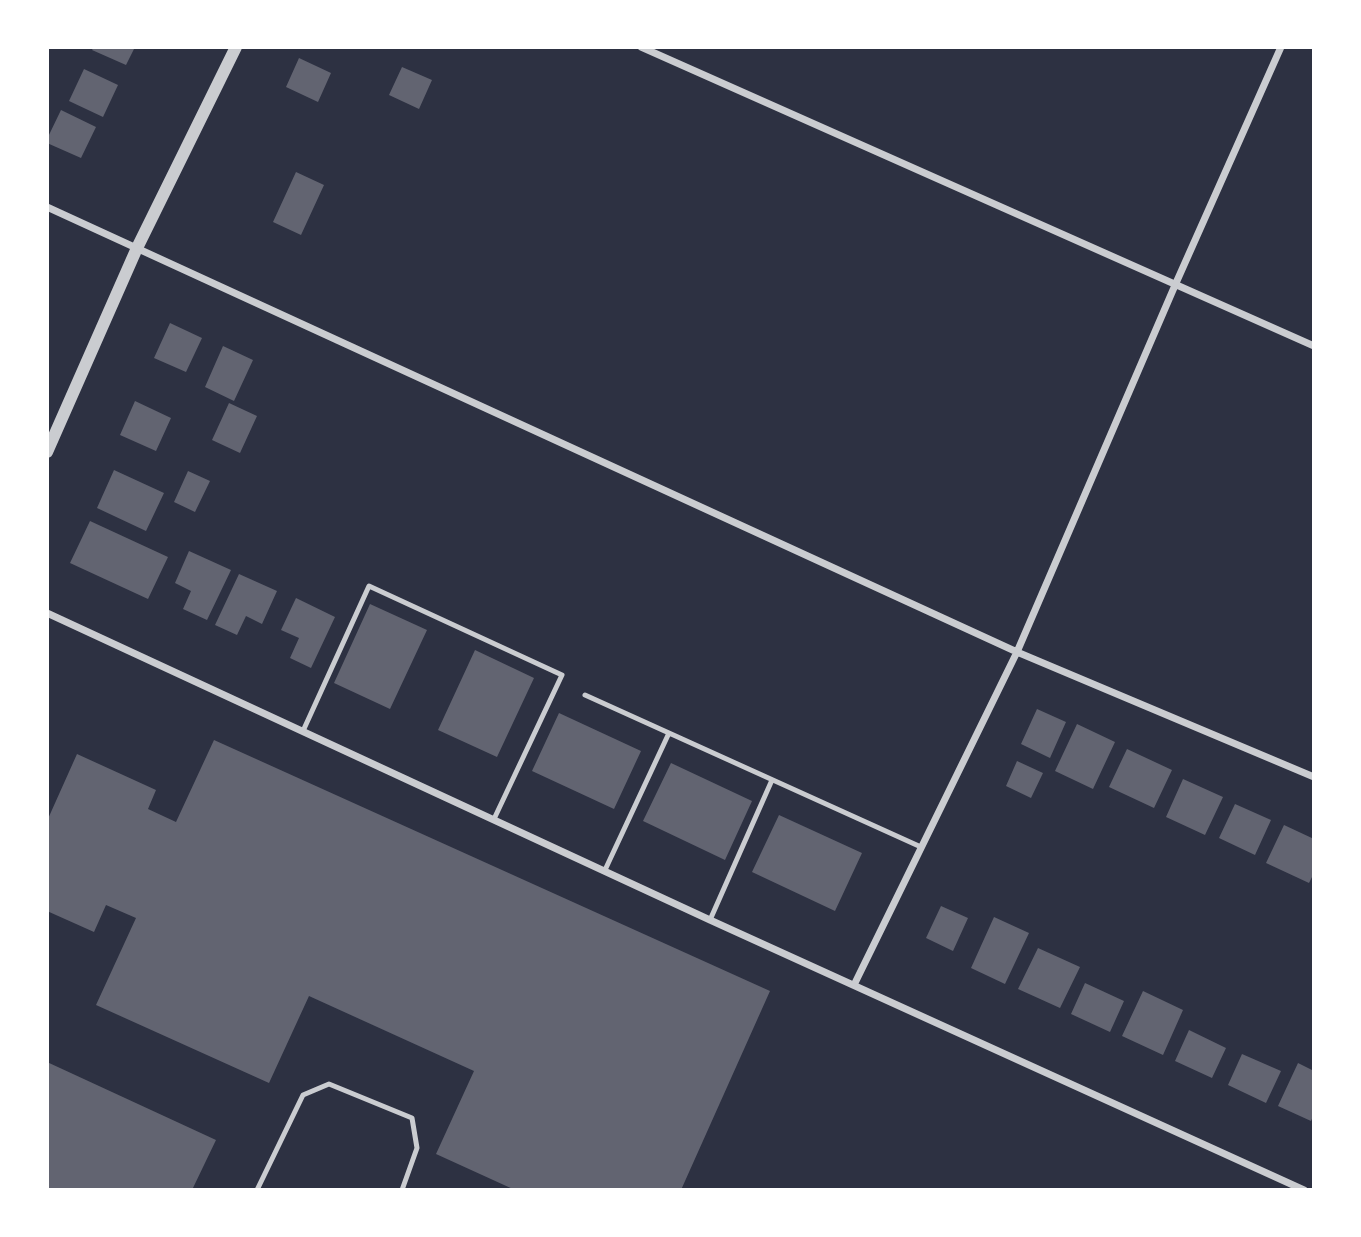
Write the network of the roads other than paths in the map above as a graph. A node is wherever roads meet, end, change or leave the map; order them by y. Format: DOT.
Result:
graph roads {
  1 [pos="236,47"];
  2 [pos="641,47"];
  3 [pos="1282,47"];
  4 [pos="47,207"];
  5 [pos="136,247"];
  6 [pos="1176,283"];
  7 [pos="1314,346"];
  8 [pos="47,452"];
  9 [pos="47,613"];
  10 [pos="1017,652"];
  11 [pos="585,695"];
  12 [pos="303,731"];
  13 [pos="669,733"];
  14 [pos="1314,778"];
  15 [pos="772,780"];
  16 [pos="494,819"];
  17 [pos="921,847"];
  18 [pos="605,870"];
  19 [pos="710,919"];
  20 [pos="854,985"];
  21 [pos="257,1190"];
  22 [pos="402,1190"];
  23 [pos="1304,1190"];
  1 -- 5 [label="street"];
  2 -- 6 [label="street"];
  3 -- 6 [label="street"];
  4 -- 5 [label="street"];
  5 -- 8 [label="street"];
  5 -- 10 [label="street"];
  6 -- 7 [label="street"];
  6 -- 10 [label="street"];
  9 -- 12 [label="street"];
  10 -- 14 [label="street"];
  10 -- 17 [label="street"];
  11 -- 13 [label="lane"];
  12 -- 16 [label="street"];
  12 -- 16 [label="lane"];
  13 -- 15 [label="lane"];
  13 -- 18 [label="lane"];
  15 -- 17 [label="lane"];
  15 -- 19 [label="lane"];
  16 -- 18 [label="street"];
  17 -- 20 [label="street"];
  18 -- 19 [label="street"];
  19 -- 20 [label="street"];
  20 -- 23 [label="street"];
  21 -- 22 [label="lane"];
}
